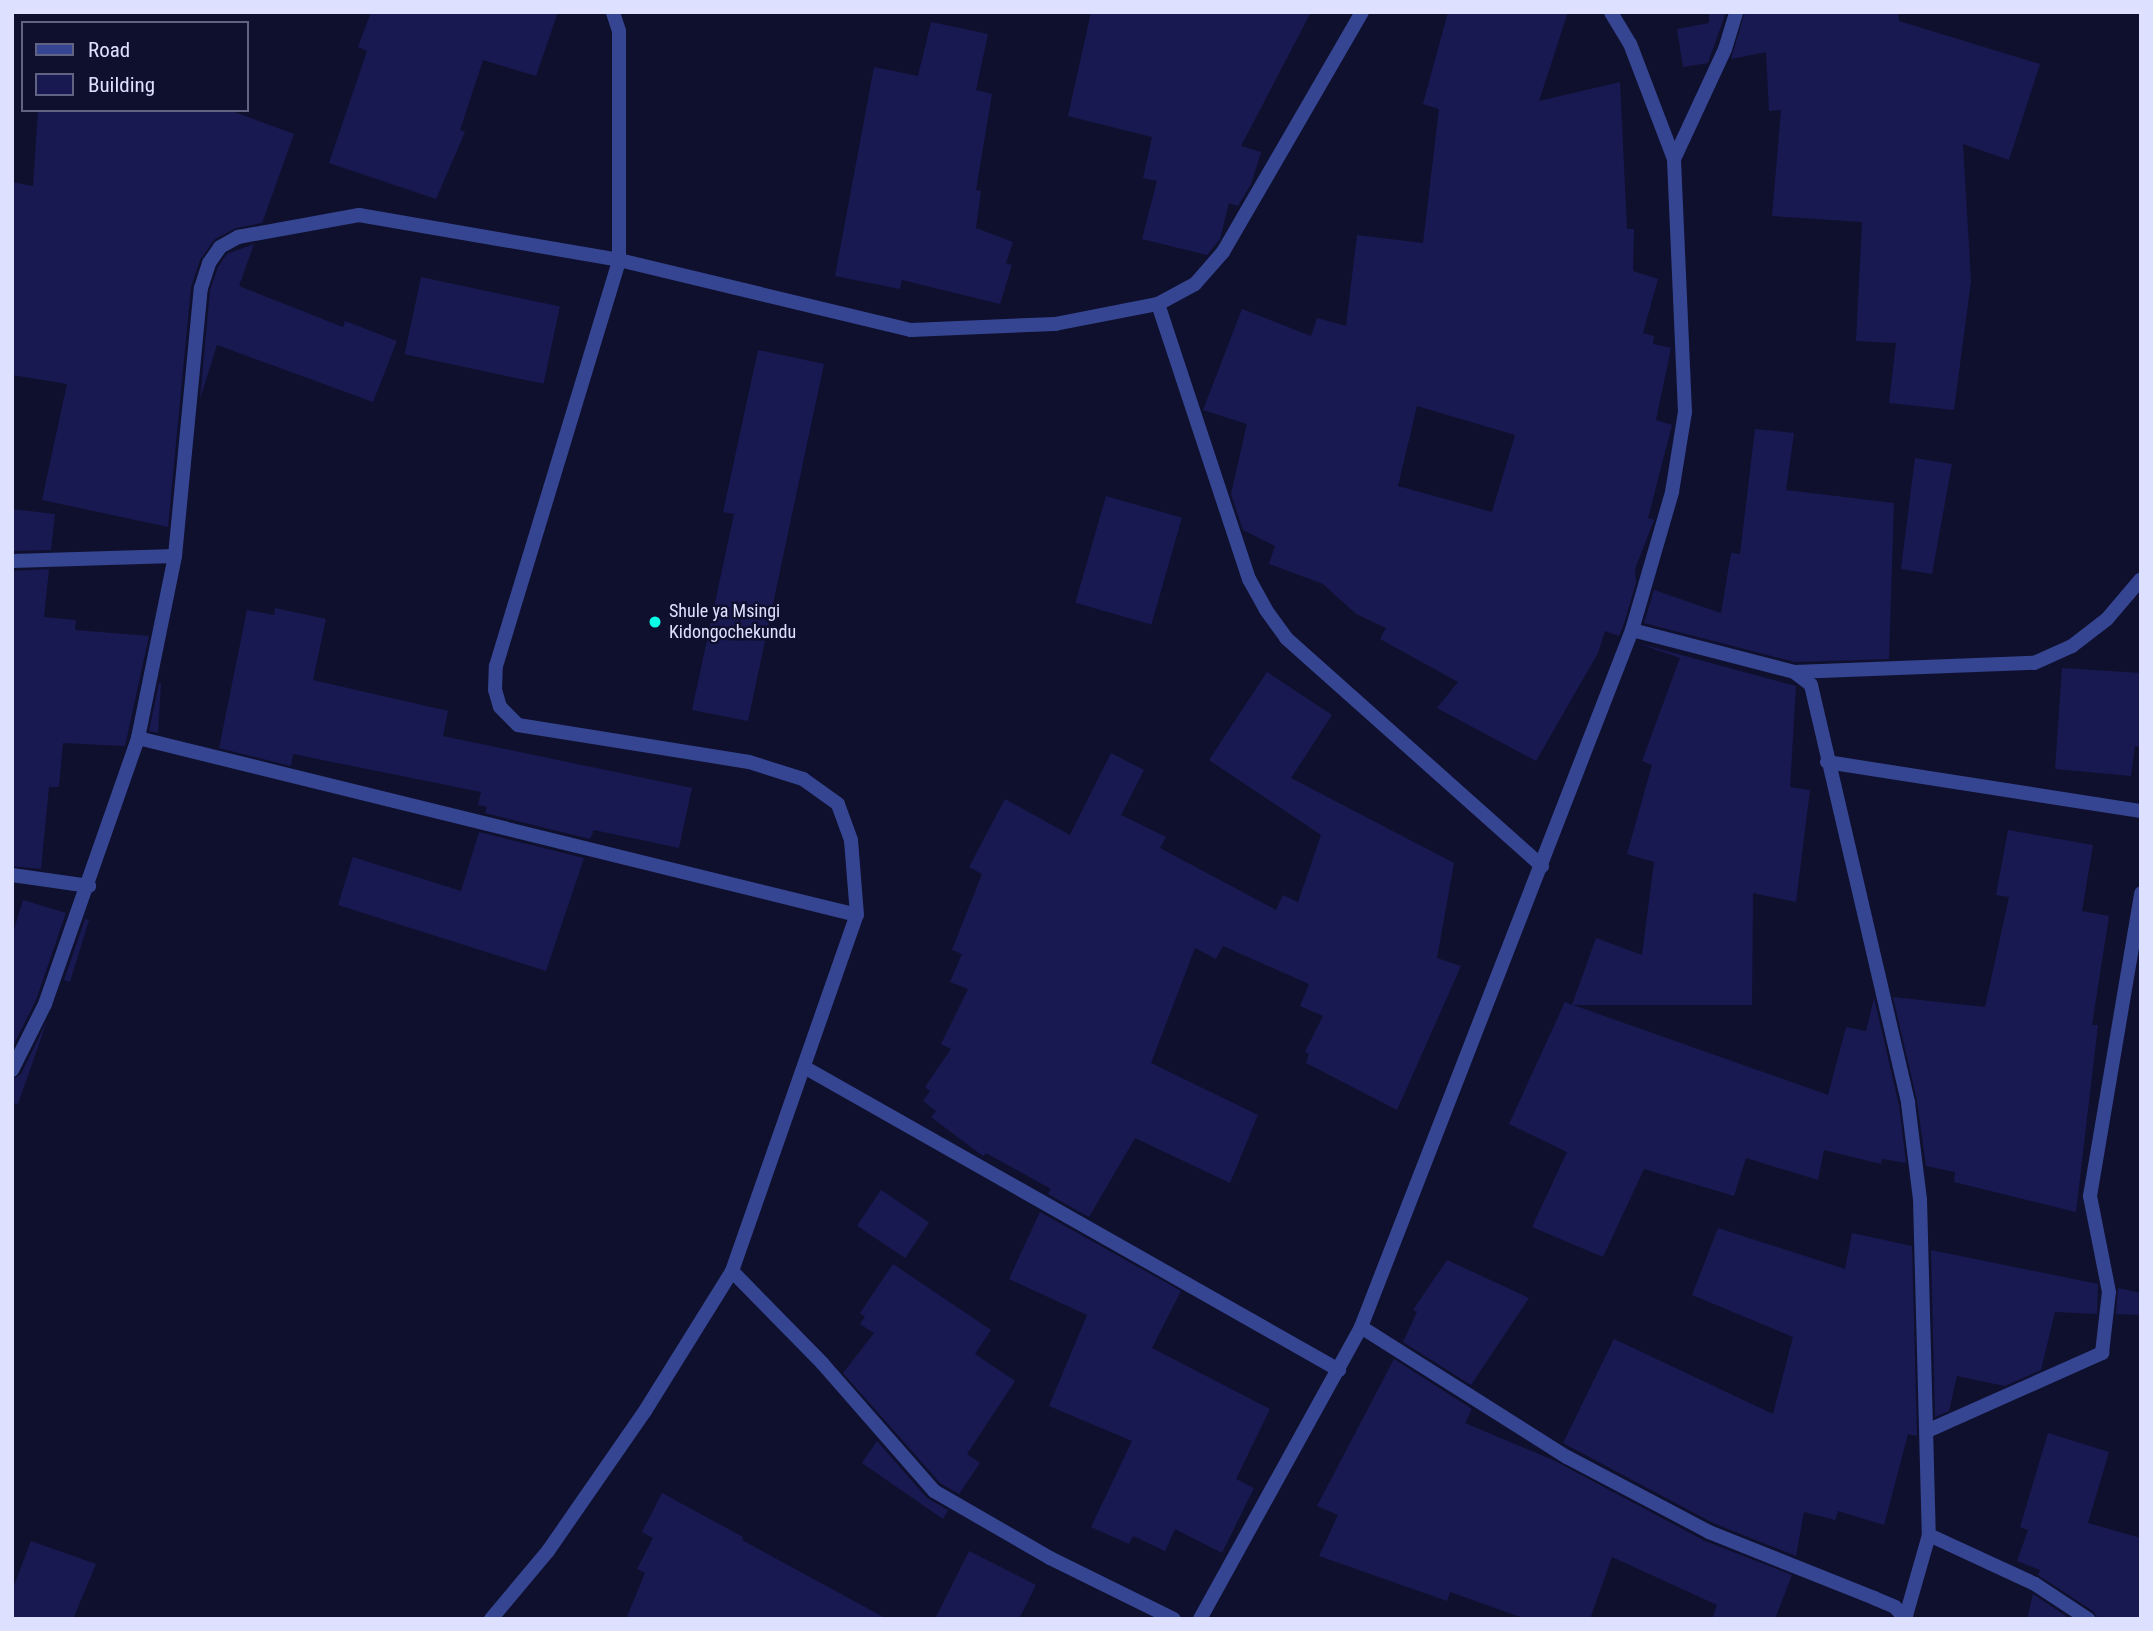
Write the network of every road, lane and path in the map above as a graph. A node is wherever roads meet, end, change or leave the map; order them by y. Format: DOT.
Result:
graph roads {
  1 [pos="613,12"];
  2 [pos="1362,12"];
  3 [pos="1611,12"];
  4 [pos="1736,12"];
  5 [pos="1674,159"];
  6 [pos="619,260"];
  7 [pos="1158,304"];
  8 [pos="175,556"];
  9 [pos="12,561"];
  10 [pos="2141,579"];
  11 [pos="1632,630"];
  12 [pos="1794,672"];
  13 [pos="138,738"];
  14 [pos="1827,762"];
  15 [pos="2141,811"];
  16 [pos="1542,866"];
  17 [pos="12,875"];
  18 [pos="89,886"];
  19 [pos="2141,892"];
  20 [pos="857,915"];
  21 [pos="804,1067"];
  22 [pos="12,1070"];
  23 [pos="732,1271"];
  24 [pos="1362,1327"];
  25 [pos="1339,1370"];
  26 [pos="1927,1431"];
  27 [pos="1929,1535"];
  28 [pos="491,1619"];
  29 [pos="1174,1619"];
  30 [pos="1200,1619"];
  31 [pos="1905,1619"];
  32 [pos="2088,1619"];
  1 -- 6 [label="street"];
  2 -- 7 [label="street"];
  3 -- 5 [label="street"];
  4 -- 5 [label="street"];
  5 -- 11 [label="street"];
  6 -- 7 [label="street"];
  6 -- 8 [label="street"];
  6 -- 20 [label="street"];
  7 -- 16 [label="street"];
  8 -- 9 [label="street"];
  8 -- 13 [label="street"];
  10 -- 12 [label="street"];
  11 -- 12 [label="street"];
  11 -- 16 [label="street"];
  12 -- 14 [label="street"];
  13 -- 18 [label="street"];
  13 -- 20 [label="street"];
  14 -- 15 [label="street"];
  14 -- 26 [label="street"];
  16 -- 24 [label="street"];
  17 -- 18 [label="street"];
  18 -- 22 [label="street"];
  19 -- 26 [label="street"];
  20 -- 21 [label="street"];
  21 -- 23 [label="street"];
  21 -- 25 [label="street"];
  23 -- 28 [label="street"];
  23 -- 29 [label="street"];
  24 -- 25 [label="street"];
  24 -- 31 [label="street"];
  25 -- 30 [label="street"];
  26 -- 27 [label="street"];
  27 -- 31 [label="street"];
  27 -- 32 [label="street"];
}
